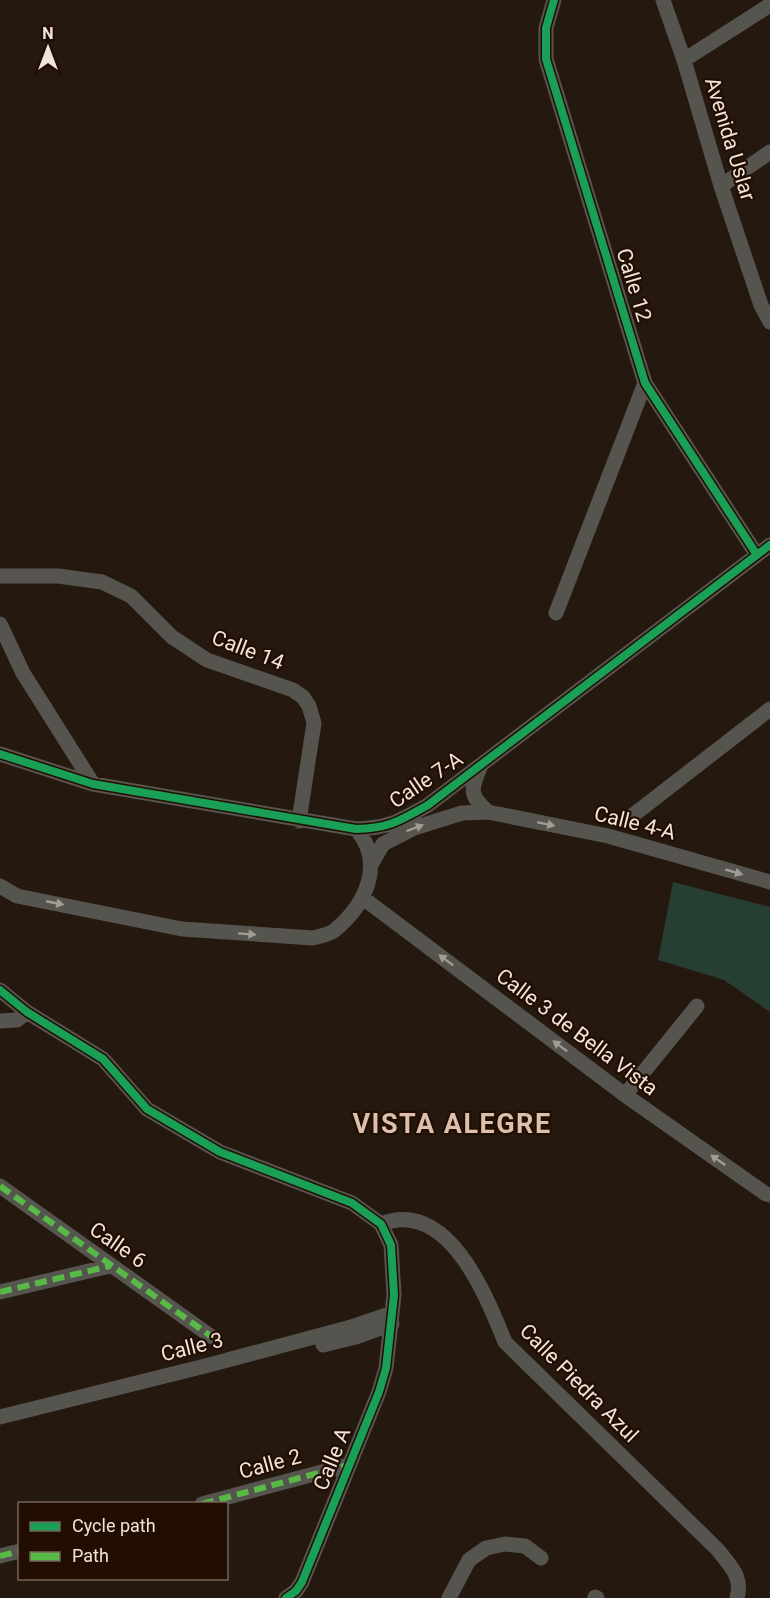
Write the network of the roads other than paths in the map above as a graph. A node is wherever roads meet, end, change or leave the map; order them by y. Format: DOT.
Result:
graph roads {
  1 [pos="554,0"];
  2 [pos="663,0"];
  3 [pos="770,6"];
  4 [pos="684,60"];
  5 [pos="770,152"];
  6 [pos="721,186"];
  7 [pos="765,302"];
  8 [pos="770,322"];
  9 [pos="645,383"];
  10 [pos="770,545"];
  11 [pos="757,555"];
  12 [pos="0,576"];
  13 [pos="556,613"];
  14 [pos="0,624"];
  15 [pos="770,709"];
  16 [pos="0,754"];
  17 [pos="481,765"];
  18 [pos="93,784"];
  19 [pos="488,812"];
  20 [pos="632,816"];
  21 [pos="299,821"];
  22 [pos="356,829"];
  23 [pos="372,863"];
  24 [pos="770,882"];
  25 [pos="0,886"];
  26 [pos="363,898"];
  27 [pos="0,990"];
  28 [pos="697,1006"];
  29 [pos="27,1012"];
  30 [pos="0,1021"];
  31 [pos="625,1095"];
  32 [pos="0,1186"];
  33 [pos="770,1195"];
  34 [pos="381,1224"];
  35 [pos="110,1266"];
  36 [pos="0,1292"];
  37 [pos="392,1319"];
  38 [pos="212,1337"];
  39 [pos="206,1370"];
  40 [pos="0,1417"];
  41 [pos="0,1425"];
  42 [pos="348,1465"];
  43 [pos="206,1502"];
  44 [pos="18,1552"];
  45 [pos="0,1556"];
  46 [pos="541,1558"];
  47 [pos="286,1598"];
  48 [pos="449,1598"];
  49 [pos="737,1598"];
  1 -- 9 [label="street, Calle 12"];
  2 -- 4 [label="street, Avenida Uslar"];
  3 -- 4 [label="street"];
  4 -- 6 [label="street, Avenida Uslar"];
  5 -- 6 [label="street"];
  6 -- 7 [label="street, Avenida Uslar"];
  7 -- 8 [label="street, Avenida Uslar"];
  9 -- 11 [label="street, Calle 12"];
  9 -- 13 [label="street"];
  10 -- 11 [label="street, Calle 7-A"];
  11 -- 17 [label="street, Calle 7-A"];
  12 -- 21 [label="street, Calle 14"];
  14 -- 18 [label="street"];
  15 -- 20 [label="street"];
  16 -- 18 [label="street, Calle 7-A"];
  17 -- 19 [label="street"];
  17 -- 22 [label="street, Calle 7-A"];
  18 -- 21 [label="street, Calle 7-A"];
  23 -- 19 [label="street, Calle 7-A, one-way"];
  19 -- 24 [label="street, Calle 4-A, one-way"];
  21 -- 22 [label="street, Calle 7-A"];
  22 -- 23 [label="street"];
  23 -- 26 [label="street, Calle 7-A"];
  25 -- 26 [label="street, Calle 7-A, one-way"];
  31 -- 26 [label="street, Calle 3 de Bella Vista, one-way"];
  27 -- 29 [label="street"];
  28 -- 31 [label="street"];
  29 -- 30 [label="street"];
  29 -- 34 [label="street"];
  33 -- 31 [label="street, Calle 3 de Bella Vista, one-way"];
  32 -- 35 [label="street, Calle 6"];
  34 -- 37 [label="street"];
  34 -- 49 [label="street, Calle Piedra Azul"];
  35 -- 36 [label="street"];
  35 -- 38 [label="street, Calle 6"];
  37 -- 39 [label="street, Calle 3"];
  37 -- 42 [label="street, Calle A"];
  39 -- 40 [label="street, Calle 3"];
  39 -- 41 [label="street, Calle 3"];
  42 -- 43 [label="street, Calle 2"];
  42 -- 47 [label="street, Calle A"];
  44 -- 45 [label="street"];
  46 -- 48 [label="street"];
}
